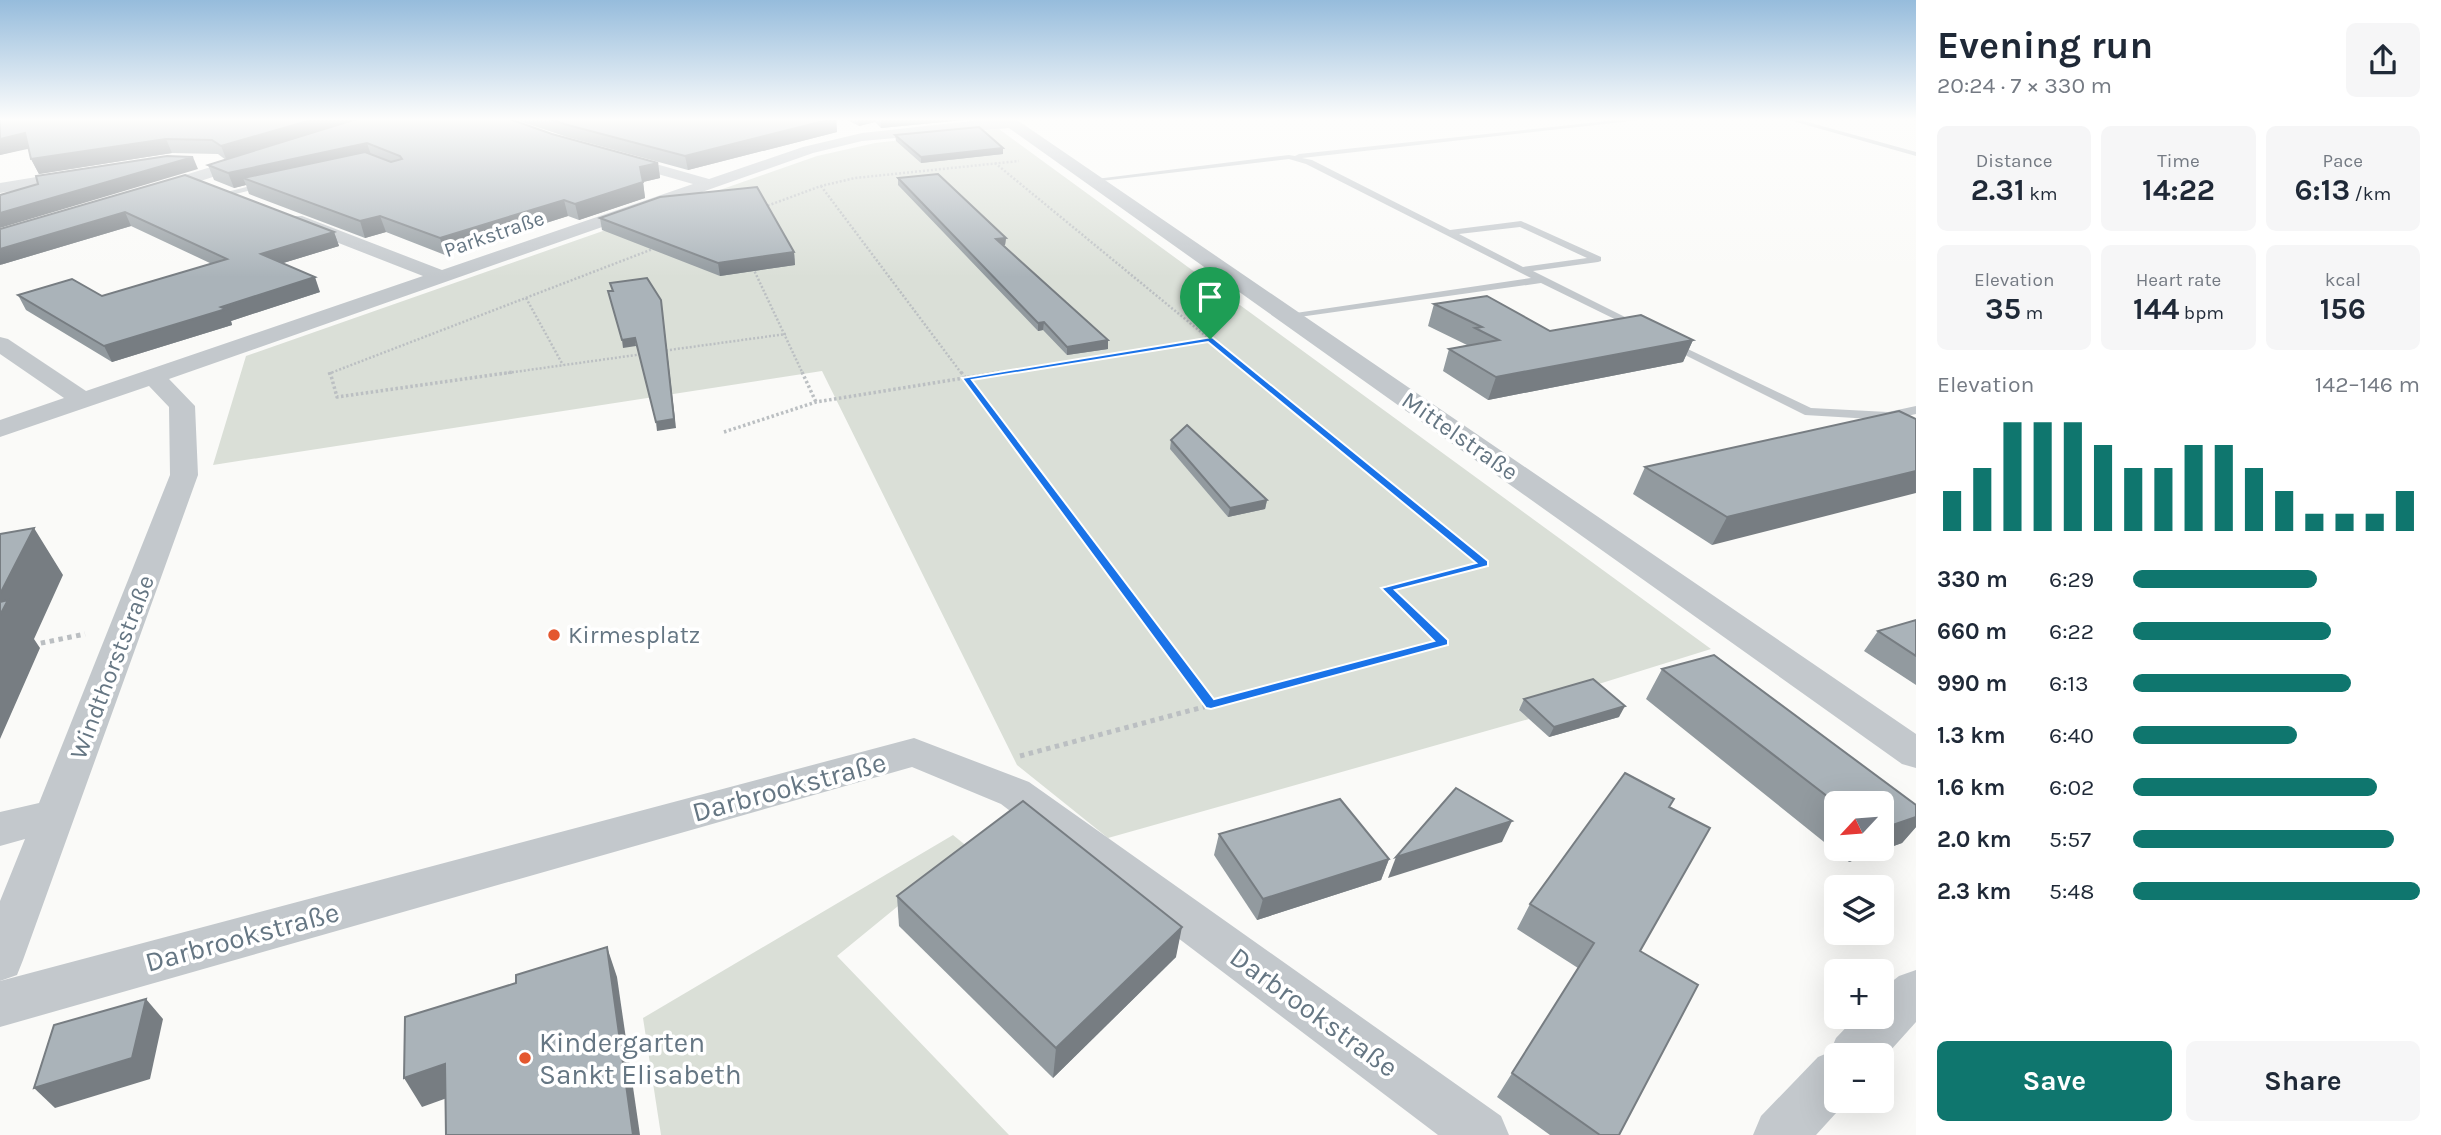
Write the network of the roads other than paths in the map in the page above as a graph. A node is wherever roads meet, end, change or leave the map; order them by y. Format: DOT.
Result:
graph roads {
  1 [pos="189,171"];
  2 [pos="193,171"];
  3 [pos="663,171"];
  4 [pos="748,171"];
  5 [pos="1079,171"];
  6 [pos="1169,171"];
  7 [pos="1327,171"];
  8 [pos="93,173"];
  9 [pos="1092,180"];
  10 [pos="278,182"];
  11 [pos="710,184"];
  12 [pos="0,188"];
  13 [pos="227,193"];
  14 [pos="139,194"];
  15 [pos="252,203"];
  16 [pos="277,213"];
  17 [pos="1449,233"];
  18 [pos="1522,271"];
  19 [pos="441,276"];
  20 [pos="1541,280"];
  21 [pos="1289,317"];
  22 [pos="0,344"];
  23 [pos="154,377"];
  24 [pos="83,400"];
  25 [pos="1916,410"];
  26 [pos="0,429"];
  27 [pos="1916,754"];
  28 [pos="54,816"];
  29 [pos="0,829"];
  30 [pos="0,960"];
  31 [pos="1916,992"];
  32 [pos="0,1004"];
  33 [pos="1865,1043"];
  34 [pos="1824,1088"];
  35 [pos="1482,1135"];
  36 [pos="1780,1135"];
  1 -- 14 [label="street"];
  2 -- 13 [label="street"];
  3 -- 11 [label="street"];
  4 -- 11 [label="street, Parkstraße"];
  5 -- 9 [label="street, Mittelstraße"];
  6 -- 9 [label="lane"];
  7 -- 17 [label="lane"];
  8 -- 12 [label="street"];
  9 -- 21 [label="street, Mittelstraße"];
  10 -- 13 [label="lane"];
  11 -- 19 [label="street, Parkstraße"];
  13 -- 15 [label="street"];
  16 -- 19 [label="street"];
  17 -- 18 [label="lane"];
  17 -- 18 [label="lane"];
  18 -- 20 [label="lane"];
  19 -- 23 [label="street, Parkstraße"];
  20 -- 21 [label="lane"];
  20 -- 25 [label="lane"];
  21 -- 27 [label="street, Mittelstraße"];
  22 -- 24 [label="street"];
  23 -- 24 [label="street, Parkstraße"];
  23 -- 28 [label="street, Windthorststraße"];
  24 -- 26 [label="street, Parkstraße"];
  28 -- 29 [label="street"];
  28 -- 30 [label="street, Windthorststraße"];
  31 -- 33 [label="street"];
  32 -- 35 [label="street, Darbrookstraße"];
  34 -- 36 [label="street"];
}
